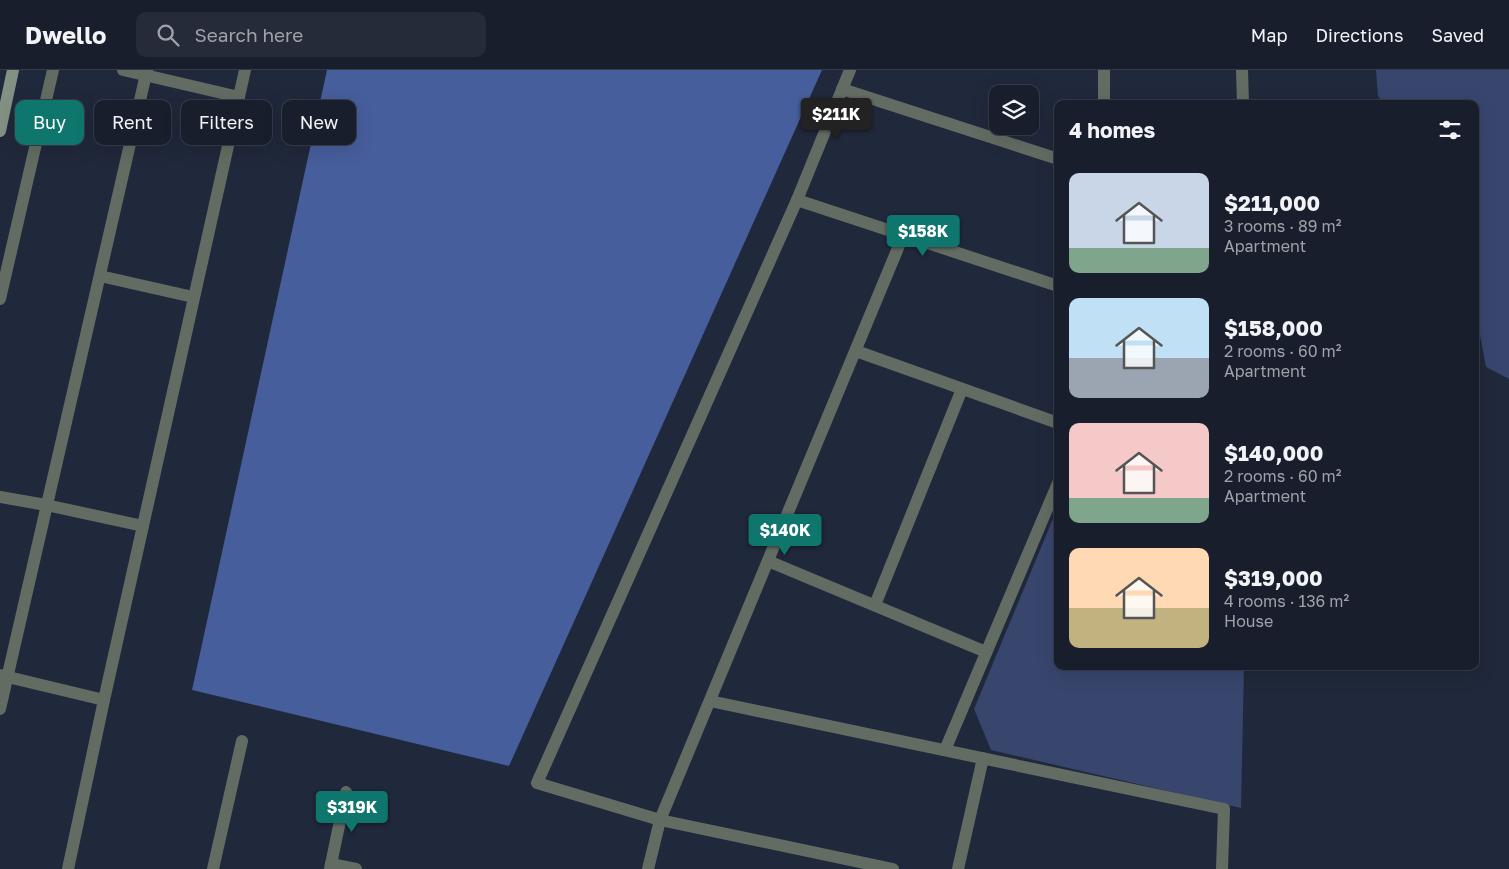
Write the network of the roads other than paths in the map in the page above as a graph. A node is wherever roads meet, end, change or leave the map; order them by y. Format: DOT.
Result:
graph roads {
  1 [pos="14,70"];
  2 [pos="53,70"];
  3 [pos="123,70"];
  4 [pos="245,70"];
  5 [pos="850,70"];
  6 [pos="1104,70"];
  7 [pos="1242,70"];
  8 [pos="147,73"];
  9 [pos="842,89"];
  10 [pos="240,97"];
  11 [pos="1104,100"];
  12 [pos="1243,100"];
  13 [pos="0,131"];
  14 [pos="1054,158"];
  15 [pos="797,200"];
  16 [pos="903,236"];
  17 [pos="100,276"];
  18 [pos="1054,285"];
  19 [pos="193,297"];
  20 [pos="0,299"];
  21 [pos="856,351"];
  22 [pos="962,389"];
  23 [pos="1054,422"];
  24 [pos="1054,492"];
  25 [pos="0,497"];
  26 [pos="46,505"];
  27 [pos="143,526"];
  28 [pos="768,561"];
  29 [pos="875,605"];
  30 [pos="986,652"];
  31 [pos="4,676"];
  32 [pos="104,700"];
  33 [pos="710,700"];
  34 [pos="0,709"];
  35 [pos="242,742"];
  36 [pos="945,750"];
  37 [pos="983,758"];
  38 [pos="346,792"];
  39 [pos="660,820"];
  40 [pos="331,866"];
  41 [pos="68,869"];
  42 [pos="212,869"];
  43 [pos="356,869"];
  44 [pos="648,869"];
  45 [pos="893,869"];
  46 [pos="958,869"];
  47 [pos="1222,869"];
  1 -- 13 [label="main road"];
  2 -- 20 [label="street"];
  3 -- 8 [label="street"];
  4 -- 10 [label="street"];
  5 -- 9 [label="street"];
  6 -- 11 [label="street"];
  7 -- 12 [label="street"];
  8 -- 10 [label="street"];
  8 -- 17 [label="street"];
  9 -- 14 [label="street"];
  9 -- 15 [label="street"];
  10 -- 19 [label="street"];
  15 -- 16 [label="street"];
  15 -- 39 [label="street"];
  16 -- 18 [label="street"];
  16 -- 21 [label="street"];
  17 -- 19 [label="street"];
  17 -- 26 [label="street"];
  19 -- 27 [label="street"];
  21 -- 22 [label="street"];
  21 -- 28 [label="street"];
  22 -- 23 [label="street"];
  22 -- 29 [label="street"];
  24 -- 30 [label="street"];
  25 -- 26 [label="street"];
  26 -- 27 [label="street"];
  26 -- 31 [label="street"];
  27 -- 32 [label="street"];
  28 -- 29 [label="street"];
  28 -- 33 [label="street"];
  29 -- 30 [label="street"];
  30 -- 36 [label="street"];
  31 -- 32 [label="street"];
  31 -- 34 [label="street"];
  32 -- 41 [label="street"];
  33 -- 36 [label="street"];
  33 -- 39 [label="street"];
  35 -- 42 [label="street"];
  36 -- 37 [label="street"];
  37 -- 46 [label="street"];
  37 -- 47 [label="street"];
  38 -- 40 [label="street"];
  39 -- 44 [label="street"];
  39 -- 45 [label="street"];
  40 -- 43 [label="street"];
}
